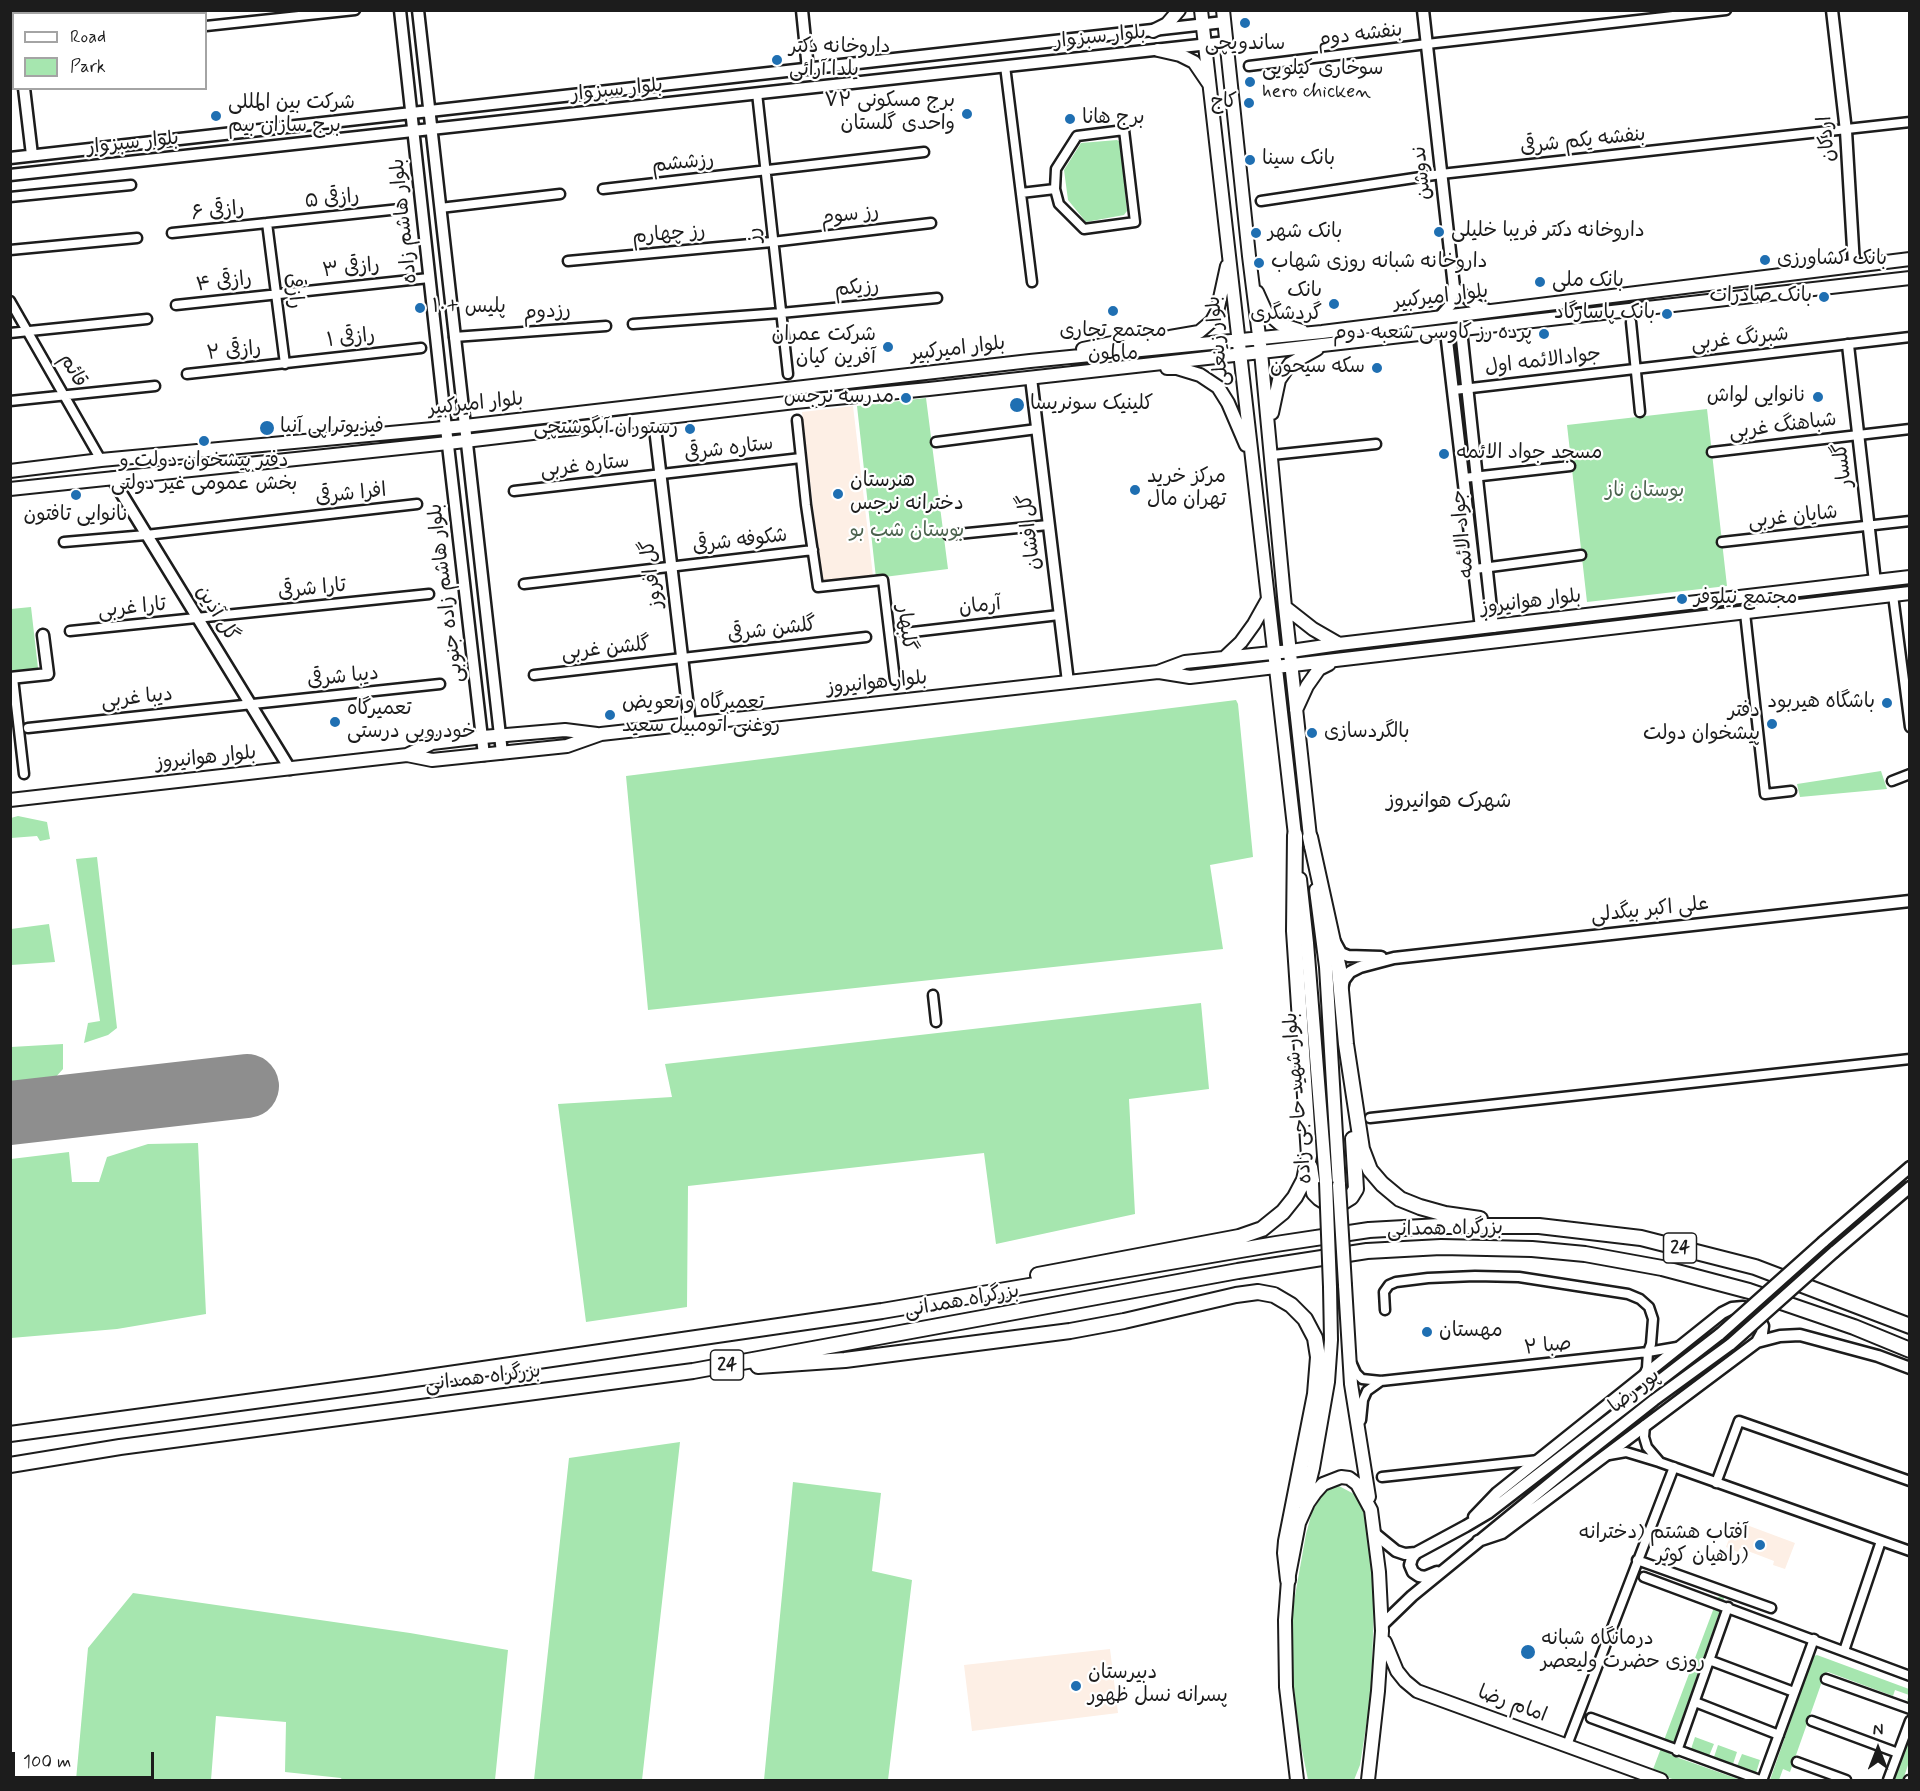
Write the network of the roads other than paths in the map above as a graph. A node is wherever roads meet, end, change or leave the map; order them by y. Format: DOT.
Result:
graph roads {
  1 [pos="356,10"];
  2 [pos="400,10"];
  3 [pos="418,10"];
  4 [pos="802,10"];
  5 [pos="1179,10"];
  6 [pos="1201,10"];
  7 [pos="1424,10"];
  8 [pos="1726,10"];
  9 [pos="1832,10"];
  10 [pos="1223,16"];
  11 [pos="1203,25"];
  12 [pos="207,26"];
  13 [pos="1153,31"];
  14 [pos="1227,42"];
  15 [pos="1206,44"];
  16 [pos="1427,44"];
  17 [pos="1158,50"];
  18 [pos="1005,66"];
  19 [pos="1249,66"];
  20 [pos="808,69"];
  21 [pos="1210,86"];
  22 [pos="24,90"];
  23 [pos="757,93"];
  24 [pos="429,111"];
  25 [pos="411,113"];
  26 [pos="1910,122"];
  27 [pos="431,129"];
  28 [pos="413,131"];
  29 [pos="1846,131"];
  30 [pos="924,152"];
  31 [pos="32,155"];
  32 [pos="10,158"];
  33 [pos="766,171"];
  34 [pos="1441,174"];
  35 [pos="10,175"];
  36 [pos="131,185"];
  37 [pos="603,189"];
  38 [pos="1055,189"];
  39 [pos="1021,193"];
  40 [pos="560,194"];
  41 [pos="10,197"];
  42 [pos="1261,201"];
  43 [pos="440,208"];
  44 [pos="400,209"];
  45 [pos="267,223"];
  46 [pos="931,223"];
  47 [pos="172,233"];
  48 [pos="137,238"];
  49 [pos="772,242"];
  50 [pos="10,250"];
  51 [pos="1230,256"];
  52 [pos="1249,256"];
  53 [pos="1910,259"];
  54 [pos="568,261"];
  55 [pos="1854,265"];
  56 [pos="429,278"];
  57 [pos="1910,278"];
  58 [pos="1032,282"];
  59 [pos="1454,287"];
  60 [pos="277,293"];
  61 [pos="936,298"];
  62 [pos="10,301"];
  63 [pos="176,305"];
  64 [pos="1492,312"];
  65 [pos="781,313"];
  66 [pos="1439,318"];
  67 [pos="147,319"];
  68 [pos="1631,322"];
  69 [pos="633,324"];
  70 [pos="606,326"];
  71 [pos="1461,330"];
  72 [pos="29,331"];
  73 [pos="1322,332"];
  74 [pos="1446,332"];
  75 [pos="10,333"];
  76 [pos="454,337"];
  77 [pos="1910,337"];
  78 [pos="1259,338"];
  79 [pos="1239,340"];
  80 [pos="1324,345"];
  81 [pos="1848,345"];
  82 [pos="421,348"];
  83 [pos="1261,352"];
  84 [pos="1241,355"];
  85 [pos="1030,361"];
  86 [pos="285,364"];
  87 [pos="1126,368"];
  88 [pos="1635,368"];
  89 [pos="187,374"];
  90 [pos="788,374"];
  91 [pos="1031,378"];
  92 [pos="155,386"];
  93 [pos="1467,388"];
  94 [pos="1454,390"];
  95 [pos="65,396"];
  96 [pos="10,401"];
  97 [pos="1640,412"];
  98 [pos="654,420"];
  99 [pos="797,420"];
  100 [pos="465,426"];
  101 [pos="446,428"];
  102 [pos="1037,429"];
  103 [pos="1910,429"];
  104 [pos="1858,435"];
  105 [pos="467,441"];
  106 [pos="936,442"];
  107 [pos="448,443"];
  108 [pos="1376,444"];
  109 [pos="1712,452"];
  110 [pos="801,458"];
  111 [pos="101,460"];
  112 [pos="1252,460"];
  113 [pos="1272,460"];
  114 [pos="1570,466"];
  115 [pos="10,471"];
  116 [pos="660,475"];
  117 [pos="1470,477"];
  118 [pos="112,478"];
  119 [pos="10,489"];
  120 [pos="514,491"];
  121 [pos="417,504"];
  122 [pos="1910,521"];
  123 [pos="1048,525"];
  124 [pos="1869,526"];
  125 [pos="146,534"];
  126 [pos="948,535"];
  127 [pos="64,542"];
  128 [pos="1722,542"];
  129 [pos="813,550"];
  130 [pos="1581,555"];
  131 [pos="671,567"];
  132 [pos="1480,568"];
  133 [pos="1910,577"];
  134 [pos="1875,582"];
  135 [pos="524,584"];
  136 [pos="1910,593"];
  137 [pos="429,594"];
  138 [pos="1893,595"];
  139 [pos="1268,598"];
  140 [pos="1285,607"];
  141 [pos="1745,613"];
  142 [pos="1059,615"];
  143 [pos="198,619"];
  144 [pos="1487,628"];
  145 [pos="70,632"];
  146 [pos="904,633"];
  147 [pos="43,635"];
  148 [pos="866,637"];
  149 [pos="1339,644"];
  150 [pos="1291,651"];
  151 [pos="1274,653"];
  152 [pos="681,658"];
  153 [pos="1224,658"];
  154 [pos="1337,661"];
  155 [pos="1292,666"];
  156 [pos="1275,668"];
  157 [pos="1158,672"];
  158 [pos="534,675"];
  159 [pos="12,678"];
  160 [pos="895,680"];
  161 [pos="1068,682"];
  162 [pos="440,684"];
  163 [pos="250,704"];
  164 [pos="1296,711"];
  165 [pos="690,724"];
  166 [pos="1910,727"];
  167 [pos="19,728"];
  168 [pos="601,735"];
  169 [pos="500,736"];
  170 [pos="483,737"];
  171 [pos="502,753"];
  172 [pos="407,755"];
  173 [pos="484,755"];
  174 [pos="290,769"];
  175 [pos="24,774"];
  176 [pos="1910,774"];
  177 [pos="1892,781"];
  178 [pos="1791,791"];
  179 [pos="10,800"];
  180 [pos="1295,835"];
  181 [pos="1310,837"];
  182 [pos="1910,901"];
  183 [pos="1332,933"];
  184 [pos="1394,958"];
  185 [pos="1342,992"];
  186 [pos="933,995"];
  187 [pos="936,1022"];
  188 [pos="1346,1044"];
  189 [pos="1910,1059"];
  190 [pos="1370,1118"];
  191 [pos="1309,1156"];
  192 [pos="1910,1167"];
  193 [pos="1332,1183"];
  194 [pos="1910,1187"];
  195 [pos="1539,1226"];
  196 [pos="1385,1310"];
  197 [pos="882,1311"];
  198 [pos="1910,1326"];
  199 [pos="1757,1342"];
  200 [pos="1683,1344"];
  201 [pos="1349,1349"];
  202 [pos="1910,1350"];
  203 [pos="1648,1352"];
  204 [pos="1910,1368"];
  205 [pos="693,1371"];
  206 [pos="1644,1376"];
  207 [pos="1381,1381"];
  208 [pos="1645,1425"];
  209 [pos="10,1434"];
  210 [pos="1360,1444"];
  211 [pos="1600,1459"];
  212 [pos="1539,1460"];
  213 [pos="1659,1462"];
  214 [pos="10,1465"];
  215 [pos="1674,1467"];
  216 [pos="1382,1477"];
  217 [pos="1910,1481"];
  218 [pos="1716,1483"];
  219 [pos="1371,1510"];
  220 [pos="1299,1523"];
  221 [pos="1466,1526"];
  222 [pos="1374,1533"];
  223 [pos="1478,1541"];
  224 [pos="1881,1541"];
  225 [pos="1910,1551"];
  226 [pos="1416,1553"];
  227 [pos="1637,1560"];
  228 [pos="1444,1569"];
  229 [pos="1644,1577"];
  230 [pos="1288,1580"];
  231 [pos="1728,1607"];
  232 [pos="1771,1608"];
  233 [pos="1382,1628"];
  234 [pos="1814,1640"];
  235 [pos="1844,1651"];
  236 [pos="1709,1660"];
  237 [pos="1910,1676"];
  238 [pos="1826,1679"];
  239 [pos="1794,1692"];
  240 [pos="1695,1702"];
  241 [pos="1910,1709"];
  242 [pos="1591,1718"];
  243 [pos="1812,1721"];
  244 [pos="1910,1721"];
  245 [pos="1779,1735"];
  246 [pos="1567,1745"];
  247 [pos="1677,1751"];
  248 [pos="1898,1753"];
  249 [pos="1797,1762"];
  250 [pos="1296,1775"];
  251 [pos="1368,1780"];
  252 [pos="1660,1780"];
  253 [pos="1846,1780"];
  254 [pos="1888,1780"];
  1 -- 12 [label="street"];
  2 -- 25 [label="street, بلوار هاشم زاده"];
  3 -- 24 [label="street, بلوار هاشم زاده"];
  4 -- 20 [label="street"];
  5 -- 13 [label="main road"];
  6 -- 11 [label="main road, بلوار زینعلی"];
  7 -- 16 [label="street, ندوشن"];
  8 -- 16 [label="street, بنفشه دوم"];
  9 -- 29 [label="street, اردکان"];
  10 -- 11 [label="street, بلوار سبزوار"];
  10 -- 14 [label="main road, بلوار زینعلی"];
  11 -- 13 [label="street, بلوار سبزوار"];
  11 -- 15 [label="main road, بلوار زینعلی"];
  13 -- 20 [label="street, بلوار سبزوار"];
  14 -- 15 [label="street, بلوار سبزوار"];
  14 -- 52 [label="main road, بلوار زینعلی"];
  15 -- 17 [label="street, بلوار سبزوار"];
  15 -- 21 [label="main road, بلوار زینعلی"];
  16 -- 19 [label="street, بنفشه دوم"];
  16 -- 34 [label="street, ندوشن"];
  17 -- 18 [label="street, بلوار سبزوار"];
  17 -- 21 [label="main road"];
  18 -- 23 [label="street, بلوار سبزوار"];
  18 -- 39 [label="street"];
  20 -- 24 [label="street, بلوار سبزوار"];
  21 -- 51 [label="main road, بلوار زینعلی"];
  22 -- 31 [label="street"];
  23 -- 27 [label="street, بلوار سبزوار"];
  23 -- 33 [label="street, رز"];
  24 -- 25 [label="street, بلوار سبزوار"];
  24 -- 27 [label="street, بلوار هاشم زاده"];
  25 -- 28 [label="street, بلوار هاشم زاده"];
  25 -- 31 [label="street, بلوار سبزوار"];
  26 -- 29 [label="street, بنفشه یکم شرقی"];
  27 -- 28 [label="street, بلوار سبزوار"];
  27 -- 43 [label="street, بلوار هاشم زاده"];
  28 -- 35 [label="street, بلوار سبزوار"];
  28 -- 56 [label="street, بلوار هاشم زاده"];
  29 -- 34 [label="street, بنفشه یکم شرقی"];
  29 -- 55 [label="street, اردکان"];
  30 -- 33 [label="street, رزششم"];
  31 -- 32 [label="street, بلوار سبزوار"];
  33 -- 37 [label="street, رزششم"];
  33 -- 49 [label="street, رز"];
  34 -- 42 [label="street, بنفشه یکم شرقی"];
  34 -- 59 [label="street, ندوشن"];
  36 -- 41 [label="street"];
  38 -- 38 [label="street"];
  38 -- 39 [label="street"];
  39 -- 58 [label="street"];
  40 -- 43 [label="street"];
  43 -- 76 [label="street, بلوار هاشم زاده"];
  44 -- 45 [label="street, رازقی ۵"];
  45 -- 47 [label="street, رازقی ۶"];
  45 -- 60 [label="street, رازقی"];
  46 -- 49 [label="street, رز سوم"];
  48 -- 50 [label="street"];
  49 -- 54 [label="street, رز چهارم"];
  49 -- 65 [label="street, رز"];
  51 -- 79 [label="main road, بلوار زینعلی"];
  51 -- 85 [label="main road"];
  52 -- 73 [label="main road"];
  52 -- 78 [label="main road, بلوار زینعلی"];
  53 -- 55 [label="main road, بلوار امیرکبیر"];
  55 -- 64 [label="main road, بلوار امیرکبیر"];
  56 -- 60 [label="street, رازقی ۳"];
  56 -- 101 [label="street, بلوار هاشم زاده"];
  57 -- 71 [label="main road, بلوار امیرکبیر"];
  59 -- 64 [label="street"];
  59 -- 66 [label="street"];
  60 -- 63 [label="street, رازقی ۴"];
  60 -- 86 [label="street, رازقی"];
  61 -- 65 [label="street, رزیکم"];
  62 -- 72 [label="street, قائم"];
  64 -- 66 [label="main road, بلوار امیرکبیر"];
  65 -- 69 [label="street"];
  65 -- 90 [label="street, رز"];
  66 -- 73 [label="main road, بلوار امیرکبیر"];
  67 -- 72 [label="street"];
  68 -- 88 [label="street"];
  70 -- 76 [label="street, رزدوم"];
  71 -- 74 [label="main road, بلوار امیرکبیر"];
  71 -- 93 [label="street, جواد الائمه"];
  72 -- 75 [label="street"];
  72 -- 95 [label="street, قائم"];
  73 -- 78 [label="main road, بلوار امیرکبیر"];
  74 -- 80 [label="main road, بلوار امیرکبیر"];
  74 -- 94 [label="street, جواد الائمه"];
  76 -- 100 [label="street, بلوار هاشم زاده"];
  77 -- 81 [label="street, شبرنگ غربی"];
  78 -- 79 [label="main road, بلوار امیرکبیر"];
  78 -- 83 [label="main road, بلوار زینعلی"];
  79 -- 84 [label="main road, بلوار زینعلی"];
  79 -- 85 [label="main road, بلوار امیرکبیر"];
  80 -- 83 [label="main road, بلوار امیرکبیر"];
  80 -- 113 [label="main road"];
  81 -- 88 [label="street, شبرنگ غربی"];
  81 -- 104 [label="street, گلسار"];
  82 -- 86 [label="street, رازقی ۱"];
  83 -- 84 [label="main road, بلوار امیرکبیر"];
  83 -- 113 [label="main road, بلوار زینعلی"];
  84 -- 87 [label="main road, بلوار امیرکبیر"];
  84 -- 112 [label="main road, بلوار زینعلی"];
  85 -- 100 [label="main road, بلوار امیرکبیر"];
  86 -- 89 [label="street, رازقی ۲"];
  87 -- 91 [label="main road, بلوار امیرکبیر"];
  87 -- 112 [label="main road"];
  88 -- 93 [label="street, جوادالائمه اول"];
  88 -- 97 [label="street"];
  91 -- 98 [label="main road, بلوار امیرکبیر"];
  91 -- 102 [label="street, گل افشان"];
  92 -- 95 [label="street"];
  93 -- 94 [label="street, جوادالائمه اول"];
  93 -- 117 [label="street, جواد الائمه"];
  94 -- 117 [label="street, جواد الائمه"];
  95 -- 96 [label="street"];
  95 -- 111 [label="street, قائم"];
  98 -- 105 [label="main road, بلوار امیرکبیر"];
  98 -- 116 [label="street, گل افروز"];
  99 -- 110 [label="street"];
  100 -- 101 [label="main road, بلوار امیرکبیر"];
  100 -- 105 [label="street, بلوار هاشم زاده جنوبی"];
  101 -- 107 [label="street, بلوار هاشم زاده جنوبی"];
  101 -- 111 [label="main road, بلوار امیرکبیر"];
  102 -- 106 [label="street"];
  102 -- 123 [label="street, گل افشان"];
  103 -- 104 [label="street, شباهنگ غربی"];
  104 -- 109 [label="street, شباهنگ غربی"];
  104 -- 124 [label="street, گلسار"];
  105 -- 107 [label="main road, بلوار امیرکبیر"];
  105 -- 169 [label="street, بلوار هاشم زاده جنوبی"];
  107 -- 118 [label="main road, بلوار امیرکبیر"];
  107 -- 170 [label="street, بلوار هاشم زاده جنوبی"];
  108 -- 113 [label="street"];
  110 -- 116 [label="street, ستاره شرقی"];
  110 -- 129 [label="street"];
  111 -- 115 [label="main road, بلوار امیرکبیر"];
  112 -- 139 [label="main road, بلوار زینعلی"];
  113 -- 140 [label="main road, بلوار زینعلی"];
  114 -- 117 [label="street"];
  116 -- 120 [label="street, ستاره غربی"];
  116 -- 131 [label="street, گل افروز"];
  117 -- 132 [label="street, جواد الائمه"];
  118 -- 119 [label="main road, بلوار امیرکبیر"];
  118 -- 125 [label="street, گل آذین"];
  121 -- 125 [label="street, افرا شرقی"];
  122 -- 124 [label="street, شایان غربی"];
  123 -- 126 [label="street"];
  123 -- 142 [label="street, گل افشان"];
  124 -- 128 [label="street, شایان غربی"];
  124 -- 134 [label="street, گلسار"];
  125 -- 127 [label="street, افرا شرقی"];
  125 -- 143 [label="street, گل آذین"];
  129 -- 131 [label="street, شکوفه شرقی"];
  129 -- 160 [label="street, گلبهار"];
  130 -- 132 [label="street"];
  131 -- 135 [label="street, شکوفه شرقی"];
  131 -- 152 [label="street, گل افروز"];
  132 -- 144 [label="street, جواد الائمه"];
  133 -- 134 [label="main road, بلوار هوانیروز"];
  134 -- 144 [label="main road, بلوار هوانیروز"];
  136 -- 138 [label="main road, بلوار هوانیروز"];
  137 -- 143 [label="street, تارا شرقی"];
  138 -- 141 [label="main road, بلوار هوانیروز"];
  138 -- 166 [label="street"];
  139 -- 151 [label="main road, بلوار زینعلی"];
  139 -- 153 [label="main road"];
  140 -- 149 [label="main road"];
  140 -- 150 [label="main road, بلوار زینعلی"];
  141 -- 154 [label="main road, بلوار هوانیروز"];
  141 -- 178 [label="street"];
  142 -- 146 [label="street, آرمان"];
  142 -- 161 [label="street, گل افشان"];
  143 -- 145 [label="street, تارا غربی"];
  143 -- 163 [label="street, گل آذین"];
  144 -- 149 [label="main road, بلوار هوانیروز"];
  147 -- 159 [label="street"];
  148 -- 152 [label="street, گلشن شرقی"];
  149 -- 150 [label="main road, بلوار هوانیروز"];
  150 -- 151 [label="main road, بلوار هوانیروز"];
  150 -- 155 [label="main road, بلوار زینعلی"];
  151 -- 153 [label="main road, بلوار هوانیروز"];
  151 -- 156 [label="main road, بلوار زینعلی"];
  152 -- 158 [label="street, گلشن غربی"];
  152 -- 165 [label="street, گل افروز"];
  153 -- 157 [label="main road, بلوار هوانیروز"];
  154 -- 155 [label="main road, بلوار هوانیروز"];
  154 -- 164 [label="main road"];
  155 -- 156 [label="main road, بلوار هوانیروز"];
  155 -- 164 [label="main road, بلوار شهید حاجی زاده"];
  156 -- 157 [label="main road, بلوار هوانیروز"];
  156 -- 180 [label="main road, بلوار شهید حاجی زاده"];
  157 -- 161 [label="main road, بلوار هوانیروز"];
  159 -- 167 [label="street"];
  161 -- 165 [label="main road, بلوار هوانیروز"];
  162 -- 163 [label="street, دیبا شرقی"];
  163 -- 167 [label="street, دیبا غربی"];
  163 -- 174 [label="street, گل آذین"];
  164 -- 181 [label="main road, بلوار شهید حاجی زاده"];
  165 -- 168 [label="main road, بلوار هوانیروز"];
  167 -- 175 [label="street"];
  168 -- 169 [label="main road, بلوار هوانیروز"];
  168 -- 171 [label="main road, بلوار هوانیروز"];
  169 -- 170 [label="main road, بلوار هوانیروز"];
  169 -- 171 [label="street, بلوار هاشم زاده جنوبی"];
  170 -- 172 [label="main road, بلوار هوانیروز"];
  170 -- 173 [label="street, بلوار هاشم زاده جنوبی"];
  171 -- 173 [label="main road, بلوار هوانیروز"];
  172 -- 173 [label="main road, بلوار هوانیروز"];
  172 -- 174 [label="main road, بلوار هوانیروز"];
  174 -- 179 [label="main road, بلوار هوانیروز"];
  176 -- 177 [label="street"];
  180 -- 191 [label="highway"];
  180 -- 193 [label="main road, بلوار شهید حاجی زاده"];
  181 -- 183 [label="highway"];
  181 -- 193 [label="main road, بلوار شهید حاجی زاده"];
  182 -- 184 [label="street, علی اکبر بیگدلی"];
  183 -- 184 [label="street, علی اکبر بیگدلی"];
  183 -- 185 [label="highway"];
  184 -- 185 [label="street, علی اکبر بیگدلی"];
  185 -- 188 [label="highway"];
  186 -- 187 [label="street"];
  188 -- 191 [label="highway"];
  188 -- 195 [label="highway"];
  189 -- 190 [label="street"];
  191 -- 197 [label="highway"];
  192 -- 221 [label="street, پور رضا, bridge"];
  193 -- 201 [label="main road, بلوار شهید حاجی زاده, bridge"];
  193 -- 220 [label="main road, بلوار شهید حاجی زاده, bridge"];
  194 -- 223 [label="street, پور رضا, bridge"];
  195 -- 197 [label="highway, بزرگراه همدانی / 24"];
  195 -- 198 [label="highway, بزرگراه همدانی / 24"];
  196 -- 203 [label="street"];
  197 -- 209 [label="highway, بزرگراه همدانی / 24"];
  199 -- 200 [label="street"];
  199 -- 204 [label="street"];
  199 -- 208 [label="street"];
  200 -- 203 [label="street, صبا ۲"];
  200 -- 206 [label="street"];
  201 -- 207 [label="street"];
  201 -- 210 [label="main road, بلوار شهید حاجی زاده"];
  202 -- 205 [label="highway, بزرگراه همدانی / 24"];
  203 -- 206 [label="street"];
  203 -- 207 [label="street, صبا ۲"];
  205 -- 214 [label="highway, بزرگراه همدانی / 24"];
  205 -- 230 [label="highway"];
  206 -- 212 [label="street"];
  207 -- 210 [label="street"];
  208 -- 211 [label="street"];
  208 -- 213 [label="street"];
  210 -- 219 [label="main road, بلوار شهید حاجی زاده"];
  211 -- 213 [label="street"];
  211 -- 223 [label="street"];
  212 -- 216 [label="street"];
  212 -- 221 [label="street"];
  213 -- 215 [label="street"];
  215 -- 218 [label="street"];
  215 -- 227 [label="street"];
  217 -- 218 [label="street"];
  218 -- 224 [label="street"];
  219 -- 220 [label="main road"];
  219 -- 222 [label="main road, بلوار شهید حاجی زاده"];
  220 -- 230 [label="main road"];
  221 -- 226 [label="street, پور رضا"];
  222 -- 226 [label="street"];
  222 -- 233 [label="main road, بلوار شهید حاجی زاده"];
  223 -- 228 [label="street, پور رضا"];
  224 -- 225 [label="street"];
  224 -- 235 [label="street"];
  226 -- 228 [label="street"];
  227 -- 232 [label="street"];
  227 -- 246 [label="street"];
  228 -- 233 [label="street, پور رضا"];
  229 -- 231 [label="street"];
  230 -- 250 [label="main road"];
  231 -- 234 [label="street"];
  231 -- 236 [label="street"];
  233 -- 246 [label="main road, امام رضا"];
  233 -- 251 [label="main road"];
  234 -- 235 [label="street"];
  234 -- 239 [label="street"];
  235 -- 237 [label="street"];
  236 -- 239 [label="street"];
  236 -- 240 [label="street"];
  238 -- 241 [label="street"];
  239 -- 245 [label="street"];
  240 -- 245 [label="street"];
  240 -- 247 [label="street"];
  242 -- 247 [label="street"];
  243 -- 248 [label="street"];
  244 -- 248 [label="street"];
  245 -- 247 [label="street"];
  246 -- 252 [label="main road, امام رضا"];
  248 -- 254 [label="street"];
  249 -- 253 [label="street"];
}
